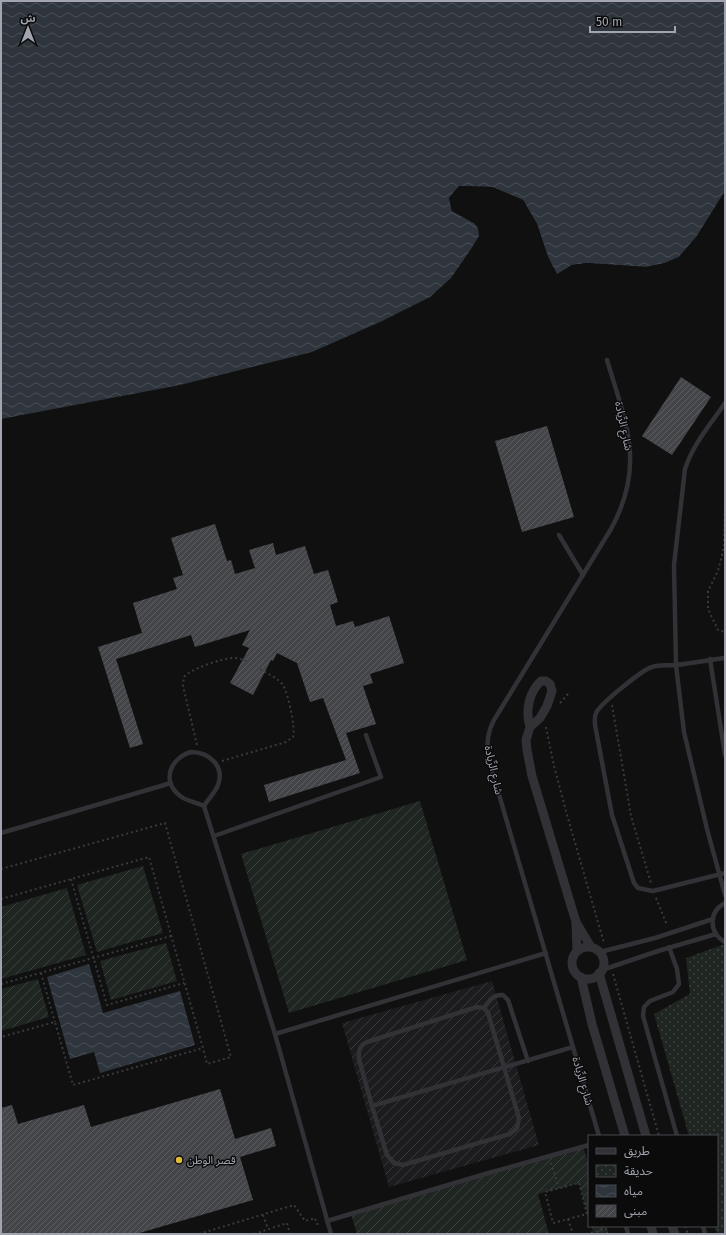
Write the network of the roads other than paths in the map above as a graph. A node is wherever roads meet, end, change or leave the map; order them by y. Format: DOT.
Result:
graph roads {
  1 [pos="607,360"];
  2 [pos="725,403"];
  3 [pos="559,534"];
  4 [pos="583,575"];
  5 [pos="725,658"];
  6 [pos="710,659"];
  7 [pos="676,665"];
  8 [pos="530,727"];
  9 [pos="366,735"];
  10 [pos="725,755"];
  11 [pos="170,783"];
  12 [pos="204,806"];
  13 [pos="1,833"];
  14 [pos="214,836"];
  15 [pos="725,873"];
  16 [pos="720,874"];
  17 [pos="725,895"];
  18 [pos="725,903"];
  19 [pos="712,919"];
  20 [pos="576,922"];
  21 [pos="716,934"];
  22 [pos="725,942"];
  23 [pos="591,947"];
  24 [pos="669,948"];
  25 [pos="576,951"];
  26 [pos="603,952"];
  27 [pos="546,953"];
  28 [pos="604,970"];
  29 [pos="581,977"];
  30 [pos="484,1008"];
  31 [pos="275,1034"];
  32 [pos="573,1047"];
  33 [pos="528,1061"];
  34 [pos="504,1068"];
  35 [pos="372,1106"];
  36 [pos="599,1135"];
  37 [pos="625,1135"];
  38 [pos="646,1135"];
  39 [pos="677,1135"];
  40 [pos="588,1145"];
  41 [pos="328,1221"];
  42 [pos="331,1234"];
  1 -- 4 [label="lane, شارع الرِّيادة"];
  2 -- 7 [label="lane"];
  3 -- 4 [label="lane"];
  4 -- 27 [label="lane, شارع الرِّيادة"];
  5 -- 6 [label="lane"];
  6 -- 7 [label="lane"];
  6 -- 10 [label="lane"];
  7 -- 16 [label="lane"];
  7 -- 16 [label="lane"];
  8 -- 20 [label="street"];
  9 -- 14 [label="lane"];
  11 -- 12 [label="lane"];
  11 -- 12 [label="lane"];
  11 -- 13 [label="lane"];
  12 -- 14 [label="lane"];
  14 -- 31 [label="lane"];
  15 -- 16 [label="lane"];
  16 -- 17 [label="lane"];
  18 -- 19 [label="lane"];
  19 -- 21 [label="lane"];
  19 -- 26 [label="lane"];
  20 -- 23 [label="street"];
  20 -- 25 [label="street"];
  21 -- 22 [label="lane"];
  21 -- 24 [label="lane"];
  23 -- 25 [label="street"];
  23 -- 26 [label="street"];
  24 -- 28 [label="lane"];
  24 -- 39 [label="lane"];
  25 -- 29 [label="street"];
  26 -- 28 [label="street"];
  27 -- 31 [label="lane"];
  27 -- 32 [label="lane, شارع الرِّيادة"];
  28 -- 29 [label="street"];
  28 -- 38 [label="street"];
  29 -- 37 [label="street"];
  30 -- 33 [label="lane"];
  30 -- 34 [label="lane"];
  30 -- 35 [label="lane"];
  31 -- 41 [label="lane"];
  32 -- 33 [label="lane"];
  32 -- 36 [label="lane, شارع الرِّيادة"];
  33 -- 34 [label="lane"];
  34 -- 35 [label="lane"];
  34 -- 35 [label="lane"];
  40 -- 41 [label="lane"];
  41 -- 42 [label="lane"];
}
